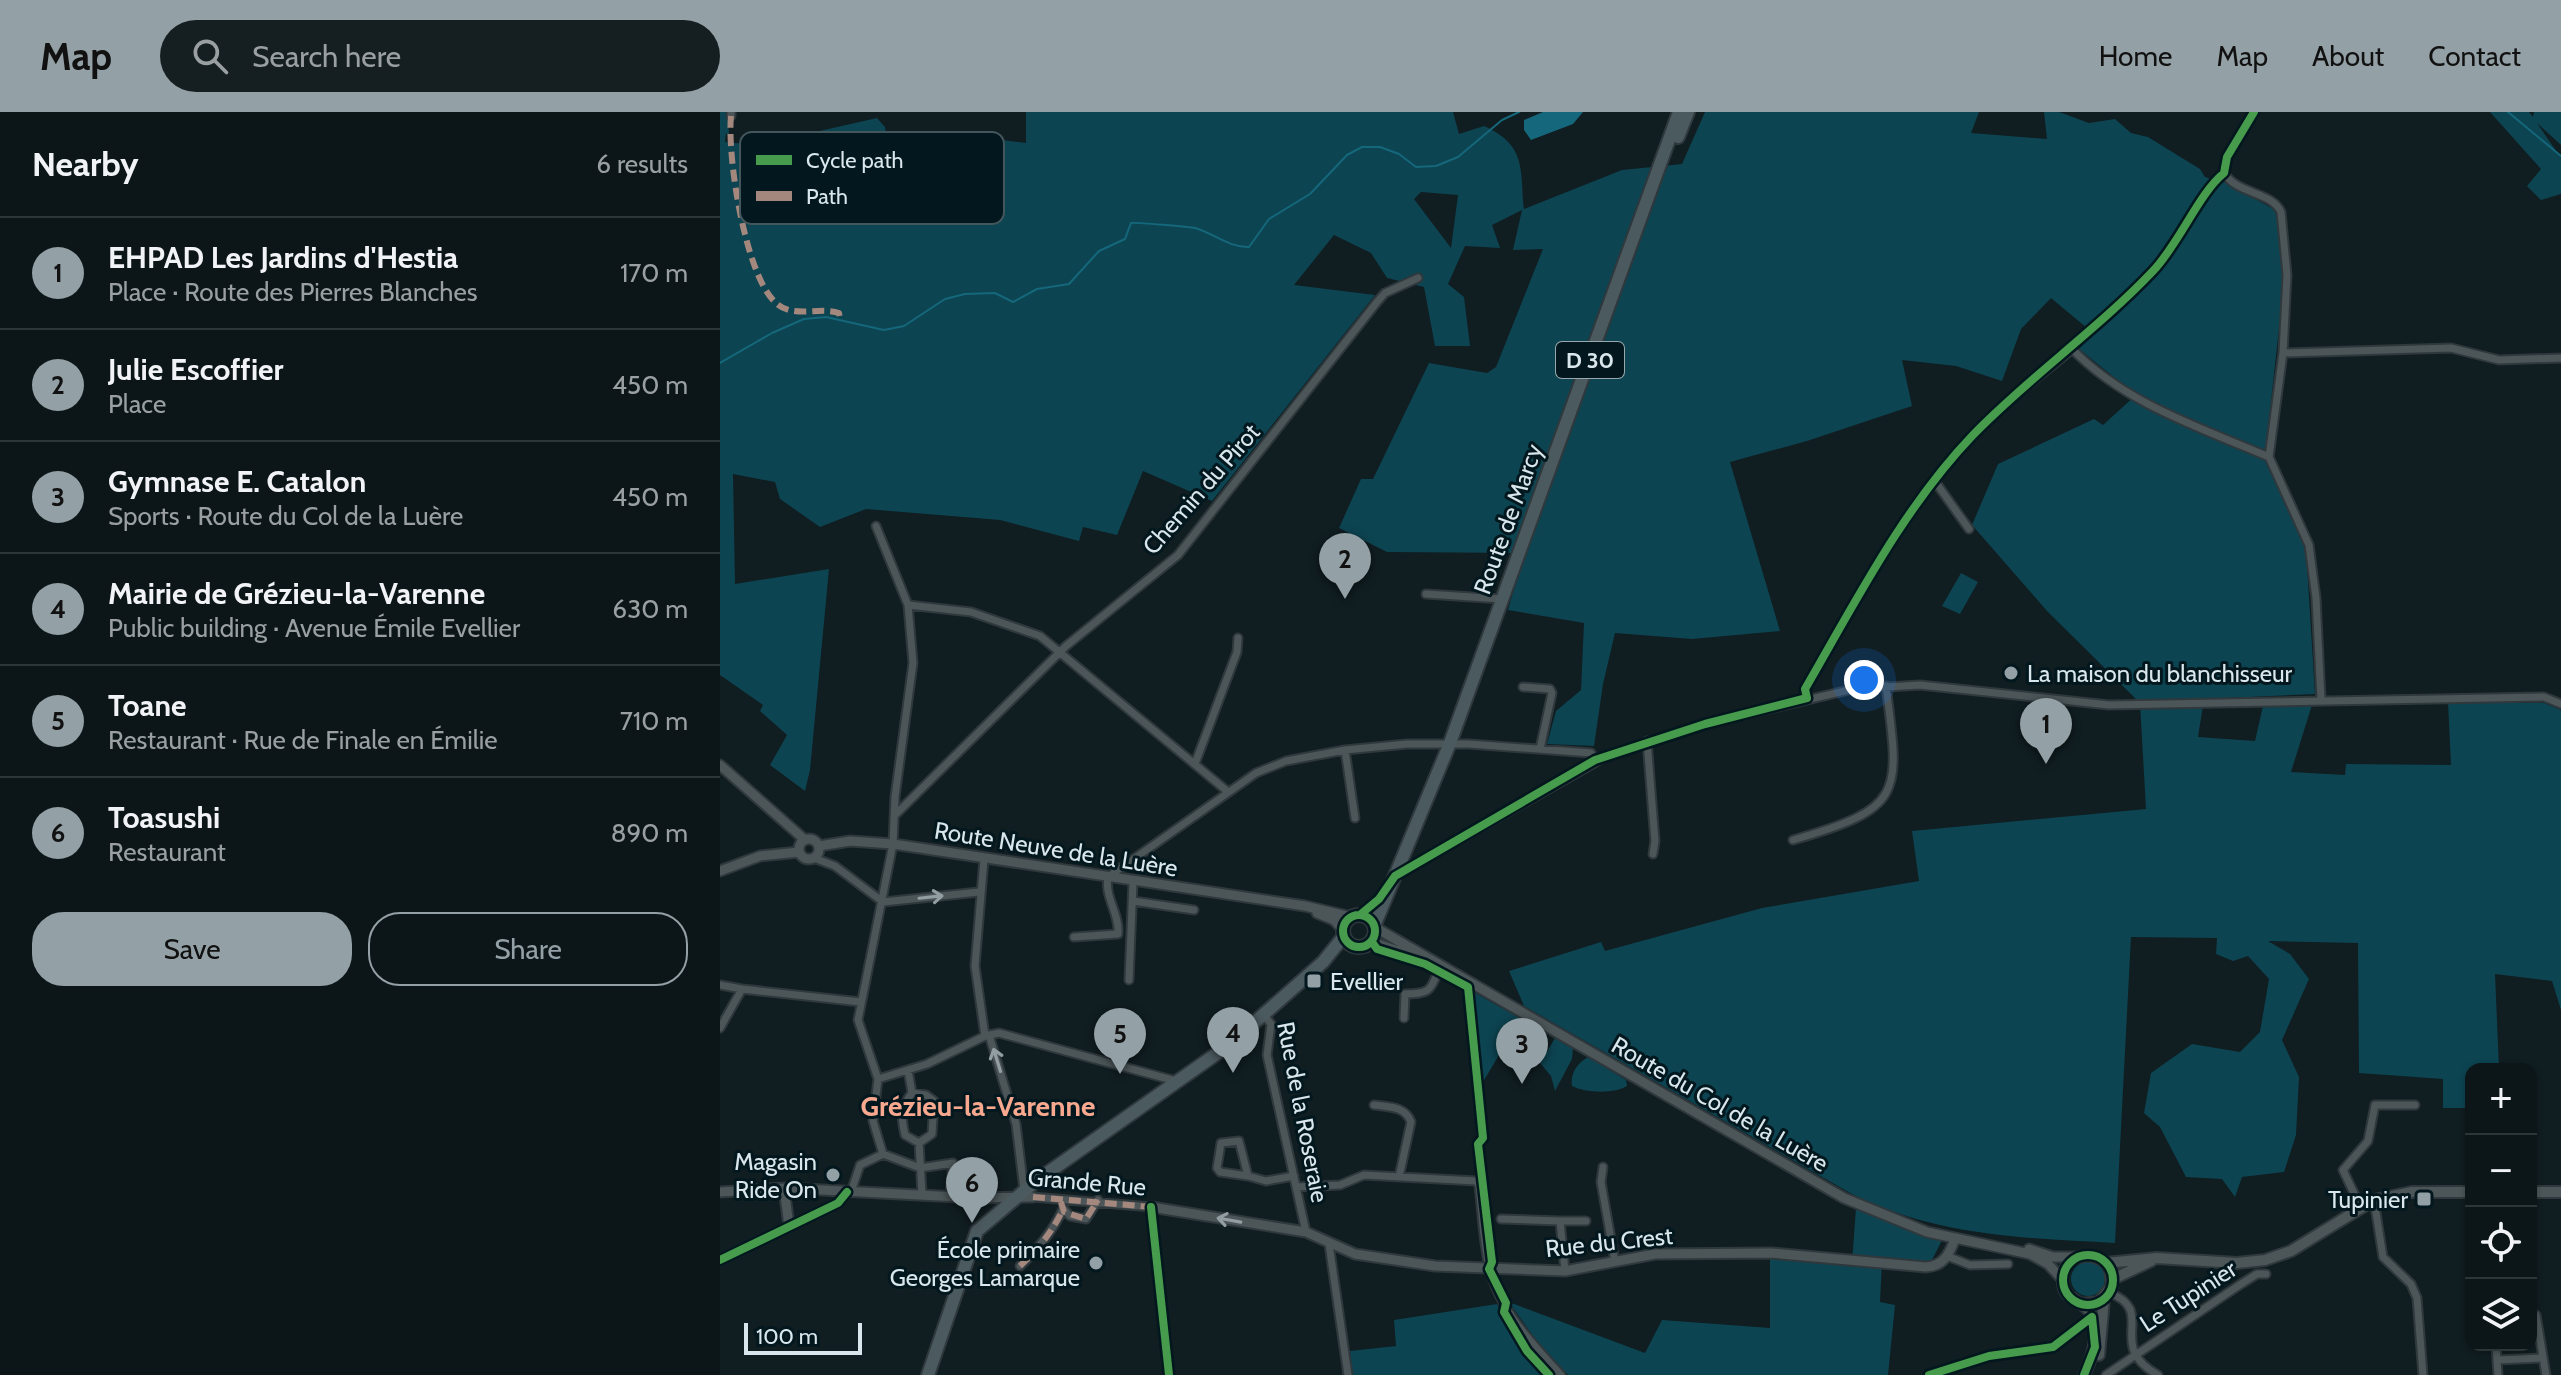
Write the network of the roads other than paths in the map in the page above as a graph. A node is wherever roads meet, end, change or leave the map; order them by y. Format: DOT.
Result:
graph roads {
  1 [pos="2254,112"];
  2 [pos="1685,113"];
  3 [pos="1418,278"];
  4 [pos="2283,353"];
  5 [pos="2561,358"];
  6 [pos="2269,457"];
  7 [pos="1934,480"];
  8 [pos="876,526"];
  9 [pos="1969,529"];
  10 [pos="1426,594"];
  11 [pos="1502,599"];
  12 [pos="908,605"];
  13 [pos="1238,638"];
  14 [pos="1059,652"];
  15 [pos="1886,686"];
  16 [pos="1523,687"];
  17 [pos="1807,698"];
  18 [pos="2321,699"];
  19 [pos="2561,704"];
  20 [pos="1647,741"];
  21 [pos="1450,743"];
  22 [pos="1540,749"];
  23 [pos="1345,750"];
  24 [pos="1595,760"];
  25 [pos="1196,761"];
  26 [pos="720,765"];
  27 [pos="1227,791"];
  28 [pos="895,815"];
  29 [pos="1355,818"];
  30 [pos="805,840"];
  31 [pos="1793,840"];
  32 [pos="893,844"];
  33 [pos="819,846"];
  34 [pos="799,852"];
  35 [pos="1653,854"];
  36 [pos="814,858"];
  37 [pos="984,859"];
  38 [pos="720,871"];
  39 [pos="1395,876"];
  40 [pos="1108,877"];
  41 [pos="1133,882"];
  42 [pos="979,892"];
  43 [pos="1133,901"];
  44 [pos="883,902"];
  45 [pos="1287,904"];
  46 [pos="1194,910"];
  47 [pos="1356,916"];
  48 [pos="1375,926"];
  49 [pos="1074,937"];
  50 [pos="1346,937"];
  51 [pos="1372,942"];
  52 [pos="1436,966"];
  53 [pos="1129,980"];
  54 [pos="720,985"];
  55 [pos="742,989"];
  56 [pos="861,1002"];
  57 [pos="1264,1015"];
  58 [pos="1404,1018"];
  59 [pos="720,1028"];
  60 [pos="987,1035"];
  61 [pos="908,1070"];
  62 [pos="878,1079"];
  63 [pos="1178,1082"];
  64 [pos="912,1093"];
  65 [pos="1374,1105"];
  66 [pos="2415,1105"];
  67 [pos="919,1143"];
  68 [pos="883,1154"];
  69 [pos="1603,1167"];
  70 [pos="920,1168"];
  71 [pos="1248,1176"];
  72 [pos="1294,1176"];
  73 [pos="1399,1177"];
  74 [pos="1296,1187"];
  75 [pos="784,1188"];
  76 [pos="720,1192"];
  77 [pos="849,1192"];
  78 [pos="2465,1192"];
  79 [pos="2537,1192"];
  80 [pos="2561,1192"];
  81 [pos="922,1194"];
  82 [pos="1025,1194"];
  83 [pos="950,1195"];
  84 [pos="1061,1198"];
  85 [pos="1098,1200"];
  86 [pos="2374,1200"];
  87 [pos="2360,1206"];
  88 [pos="1151,1207"];
  89 [pos="1063,1209"];
  90 [pos="1302,1216"];
  91 [pos="1501,1219"];
  92 [pos="1560,1221"];
  93 [pos="1586,1221"];
  94 [pos="789,1226"];
  95 [pos="1291,1230"];
  96 [pos="1306,1232"];
  97 [pos="1955,1239"];
  98 [pos="1329,1244"];
  99 [pos="1999,1246"];
  100 [pos="1947,1256"];
  101 [pos="2076,1257"];
  102 [pos="2157,1258"];
  103 [pos="720,1260"];
  104 [pos="1615,1262"];
  105 [pos="2106,1263"];
  106 [pos="2008,1264"];
  107 [pos="1020,1266"];
  108 [pos="1489,1269"];
  109 [pos="1565,1271"];
  110 [pos="2266,1274"];
  111 [pos="2062,1279"];
  112 [pos="2113,1279"];
  113 [pos="2107,1296"];
  114 [pos="2082,1304"];
  115 [pos="2537,1321"];
  116 [pos="2496,1351"];
  117 [pos="2133,1356"];
  118 [pos="2543,1358"];
  119 [pos="2497,1360"];
  120 [pos="928,1375"];
  121 [pos="1169,1375"];
  122 [pos="1348,1375"];
  123 [pos="1561,1375"];
  124 [pos="2084,1375"];
  125 [pos="2091,1375"];
  126 [pos="2106,1375"];
  127 [pos="2158,1375"];
  128 [pos="2423,1375"];
  129 [pos="2498,1375"];
  130 [pos="2546,1375"];
  1 -- 4 [label="street"];
  2 -- 11 [label="main road, Route de Marcy / D 30"];
  3 -- 14 [label="street, Chemin du Pirot"];
  4 -- 5 [label="street"];
  4 -- 6 [label="street"];
  6 -- 7 [label="street"];
  6 -- 18 [label="street"];
  7 -- 9 [label="street"];
  7 -- 17 [label="street"];
  8 -- 12 [label="street"];
  10 -- 11 [label="street"];
  11 -- 21 [label="main road, Route de Marcy / D 30"];
  12 -- 14 [label="street"];
  12 -- 28 [label="street"];
  13 -- 25 [label="street"];
  14 -- 25 [label="street"];
  14 -- 28 [label="street, Chemin du Pirot"];
  15 -- 17 [label="street"];
  15 -- 18 [label="street"];
  15 -- 31 [label="street"];
  16 -- 22 [label="street"];
  17 -- 20 [label="street"];
  18 -- 19 [label="street"];
  20 -- 24 [label="street"];
  20 -- 35 [label="street"];
  21 -- 22 [label="street"];
  21 -- 23 [label="street"];
  21 -- 39 [label="main road, Route de Marcy / D 30"];
  22 -- 24 [label="street"];
  23 -- 27 [label="street"];
  23 -- 29 [label="street"];
  24 -- 39 [label="street"];
  25 -- 27 [label="street"];
  26 -- 30 [label="street"];
  27 -- 40 [label="street"];
  28 -- 32 [label="street"];
  30 -- 33 [label="street"];
  30 -- 34 [label="street"];
  32 -- 33 [label="street, Route Neuve de la Luère"];
  32 -- 37 [label="street, Route Neuve de la Luère"];
  32 -- 44 [label="street"];
  33 -- 36 [label="street"];
  34 -- 36 [label="street"];
  34 -- 38 [label="street"];
  36 -- 44 [label="street"];
  37 -- 40 [label="street, Route Neuve de la Luère"];
  37 -- 42 [label="street"];
  39 -- 47 [label="main road, Route de Marcy / D 30"];
  39 -- 48 [label="main road, Route de Marcy / D 30"];
  40 -- 41 [label="street, Route Neuve de la Luère"];
  40 -- 49 [label="street"];
  41 -- 43 [label="street"];
  41 -- 45 [label="street, Route Neuve de la Luère"];
  44 -- 42 [label="street, one-way"];
  42 -- 60 [label="street"];
  43 -- 46 [label="street"];
  43 -- 53 [label="street"];
  44 -- 56 [label="street"];
  45 -- 47 [label="street, Route Neuve de la Luère"];
  45 -- 50 [label="street, Route Neuve de la Luère"];
  47 -- 48 [label="main road"];
  47 -- 50 [label="main road, Route de Marcy"];
  48 -- 51 [label="main road, Route de Marcy"];
  48 -- 52 [label="street, Route du Col de la Luère"];
  50 -- 51 [label="main road"];
  50 -- 57 [label="main road, Route de Marcy"];
  51 -- 52 [label="street, Route du Col de la Luère"];
  52 -- 58 [label="street"];
  52 -- 97 [label="street, Route du Col de la Luère"];
  54 -- 55 [label="street"];
  55 -- 56 [label="street"];
  55 -- 59 [label="street"];
  56 -- 62 [label="street"];
  57 -- 63 [label="main road, Route de Marcy"];
  57 -- 72 [label="street, Rue de la Roseraie"];
  60 -- 61 [label="street"];
  60 -- 63 [label="street"];
  82 -- 60 [label="street, one-way"];
  61 -- 62 [label="street"];
  61 -- 64 [label="street"];
  62 -- 68 [label="street"];
  63 -- 82 [label="main road, Route de Marcy"];
  64 -- 67 [label="street"];
  64 -- 67 [label="street"];
  65 -- 73 [label="street"];
  66 -- 87 [label="street"];
  67 -- 70 [label="street"];
  68 -- 70 [label="street"];
  68 -- 77 [label="street"];
  69 -- 104 [label="street"];
  70 -- 81 [label="street"];
  70 -- 83 [label="street"];
  71 -- 71 [label="street"];
  71 -- 72 [label="street"];
  72 -- 74 [label="street, Rue de la Roseraie"];
  73 -- 74 [label="street"];
  73 -- 108 [label="street"];
  74 -- 90 [label="street, Rue de la Roseraie"];
  75 -- 76 [label="street, Grande Rue"];
  75 -- 77 [label="street, Grande Rue"];
  75 -- 94 [label="street"];
  77 -- 81 [label="street, Grande Rue"];
  77 -- 94 [label="street"];
  78 -- 86 [label="main road, Le Tupinier"];
  79 -- 80 [label="main road"];
  81 -- 83 [label="street, Grande Rue"];
  82 -- 83 [label="street, Grande Rue"];
  82 -- 84 [label="street, Grande Rue"];
  82 -- 120 [label="main road, Route de Marcy"];
  84 -- 85 [label="street, Grande Rue"];
  84 -- 89 [label="street"];
  85 -- 88 [label="street, Grande Rue"];
  85 -- 89 [label="street"];
  86 -- 87 [label="main road, Le Tupinier"];
  86 -- 128 [label="street"];
  87 -- 102 [label="main road, Le Tupinier"];
  95 -- 88 [label="street, Grande Rue, one-way"];
  88 -- 121 [label="street"];
  89 -- 107 [label="street"];
  90 -- 95 [label="street, Rue de la Roseraie"];
  90 -- 96 [label="street, Rue de la Roseraie"];
  91 -- 92 [label="street"];
  92 -- 93 [label="street"];
  92 -- 109 [label="street"];
  94 -- 103 [label="street"];
  95 -- 96 [label="street, Grande Rue"];
  96 -- 98 [label="street, Rue du Crest"];
  97 -- 99 [label="street, Route du Col de la Luère"];
  97 -- 100 [label="street"];
  98 -- 108 [label="street, Rue du Crest"];
  98 -- 122 [label="street"];
  99 -- 101 [label="street, Route du Col de la Luère"];
  99 -- 111 [label="street, Route du Col de la Luère"];
  100 -- 104 [label="street, Rue du Crest"];
  100 -- 106 [label="street"];
  101 -- 105 [label="main road"];
  101 -- 111 [label="main road"];
  102 -- 105 [label="main road, Le Tupinier"];
  102 -- 112 [label="main road"];
  104 -- 109 [label="street, Rue du Crest"];
  105 -- 112 [label="main road"];
  108 -- 109 [label="street, Rue du Crest"];
  108 -- 123 [label="street"];
  110 -- 117 [label="street, Le Tupinier"];
  111 -- 114 [label="main road"];
  112 -- 113 [label="main road"];
  113 -- 114 [label="main road"];
  113 -- 117 [label="street"];
  113 -- 125 [label="main road"];
  114 -- 124 [label="main road"];
  115 -- 118 [label="street"];
  116 -- 119 [label="street"];
  117 -- 126 [label="street, Le Tupinier"];
  117 -- 127 [label="street"];
  118 -- 119 [label="street"];
  118 -- 130 [label="street"];
  119 -- 129 [label="street"];
}
